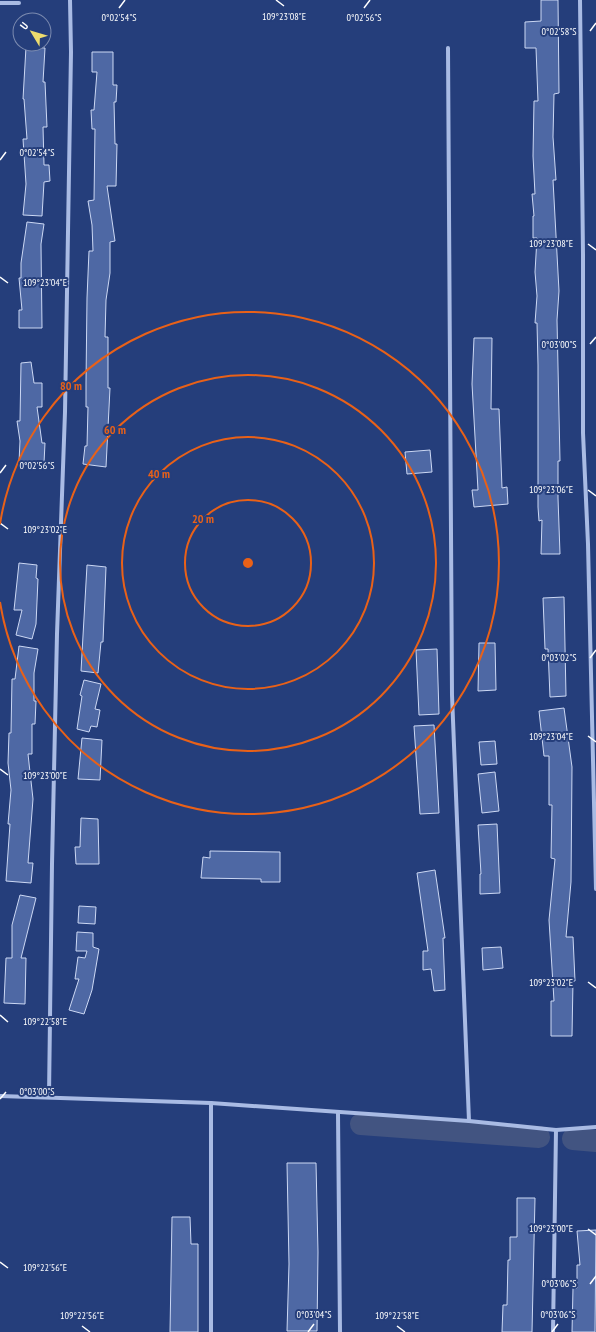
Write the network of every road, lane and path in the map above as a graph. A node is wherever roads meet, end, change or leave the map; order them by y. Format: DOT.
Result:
graph roads {
  1 [pos="70,0"];
  2 [pos="580,0"];
  3 [pos="0,3"];
  4 [pos="19,3"];
  5 [pos="448,48"];
  6 [pos="596,889"];
  7 [pos="0,1096"];
  8 [pos="49,1096"];
  9 [pos="211,1103"];
  10 [pos="338,1113"];
  11 [pos="469,1121"];
  12 [pos="596,1127"];
  13 [pos="556,1130"];
  14 [pos="211,1332"];
  15 [pos="340,1332"];
  16 [pos="553,1332"];
  1 -- 8 [label="street"];
  2 -- 6 [label="street"];
  3 -- 4 [label="street"];
  5 -- 11 [label="street"];
  7 -- 8 [label="street"];
  8 -- 9 [label="street"];
  9 -- 10 [label="street"];
  9 -- 14 [label="street"];
  10 -- 11 [label="street"];
  10 -- 15 [label="street"];
  11 -- 13 [label="street"];
  12 -- 13 [label="street"];
  13 -- 16 [label="street"];
}
